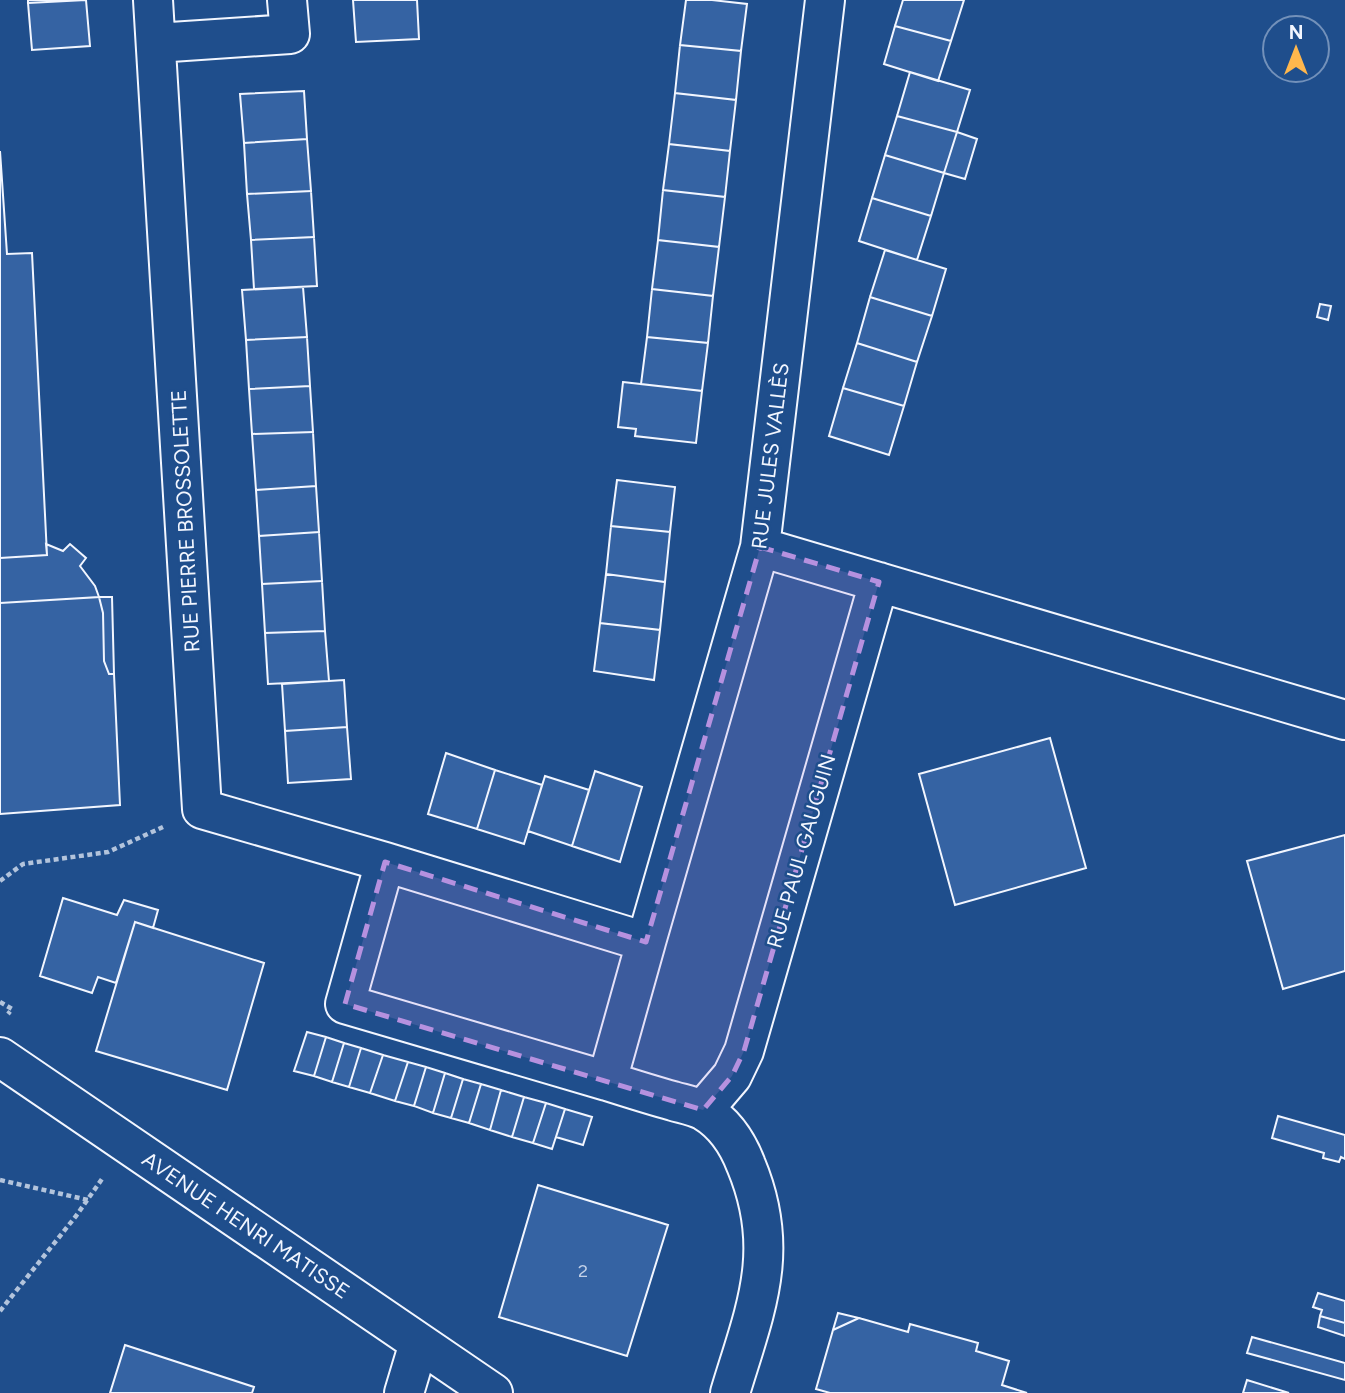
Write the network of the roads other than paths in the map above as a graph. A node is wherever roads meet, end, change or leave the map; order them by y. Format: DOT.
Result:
graph roads {
  1 [pos="153,0"];
  2 [pos="288,0"];
  3 [pos="825,0"];
  4 [pos="156,43"];
  5 [pos="760,547"];
  6 [pos="879,582"];
  7 [pos="1345,720"];
  8 [pos="385,862"];
  9 [pos="646,942"];
  10 [pos="0,1058"];
  11 [pos="607,1081"];
  12 [pos="703,1110"];
  13 [pos="419,1343"];
  14 [pos="404,1393"];
  15 [pos="493,1393"];
  16 [pos="730,1393"];
  1 -- 4 [label="street, RUE PIERRE BROSSOLETTE"];
  2 -- 4 [label="street"];
  3 -- 5 [label="street, RUE JULES VALLÈS"];
  4 -- 8 [label="street, RUE PIERRE BROSSOLETTE"];
  5 -- 6 [label="street"];
  5 -- 9 [label="street, RUE JULES VALLÈS"];
  6 -- 7 [label="street"];
  6 -- 12 [label="street, RUE PAUL GAUGUIN"];
  8 -- 9 [label="street"];
  8 -- 11 [label="street"];
  9 -- 11 [label="street"];
  10 -- 13 [label="street, AVENUE HENRI MATISSE"];
  11 -- 12 [label="street"];
  12 -- 16 [label="street"];
  13 -- 14 [label="street"];
  13 -- 15 [label="street, AVENUE HENRI MATISSE"];
}
